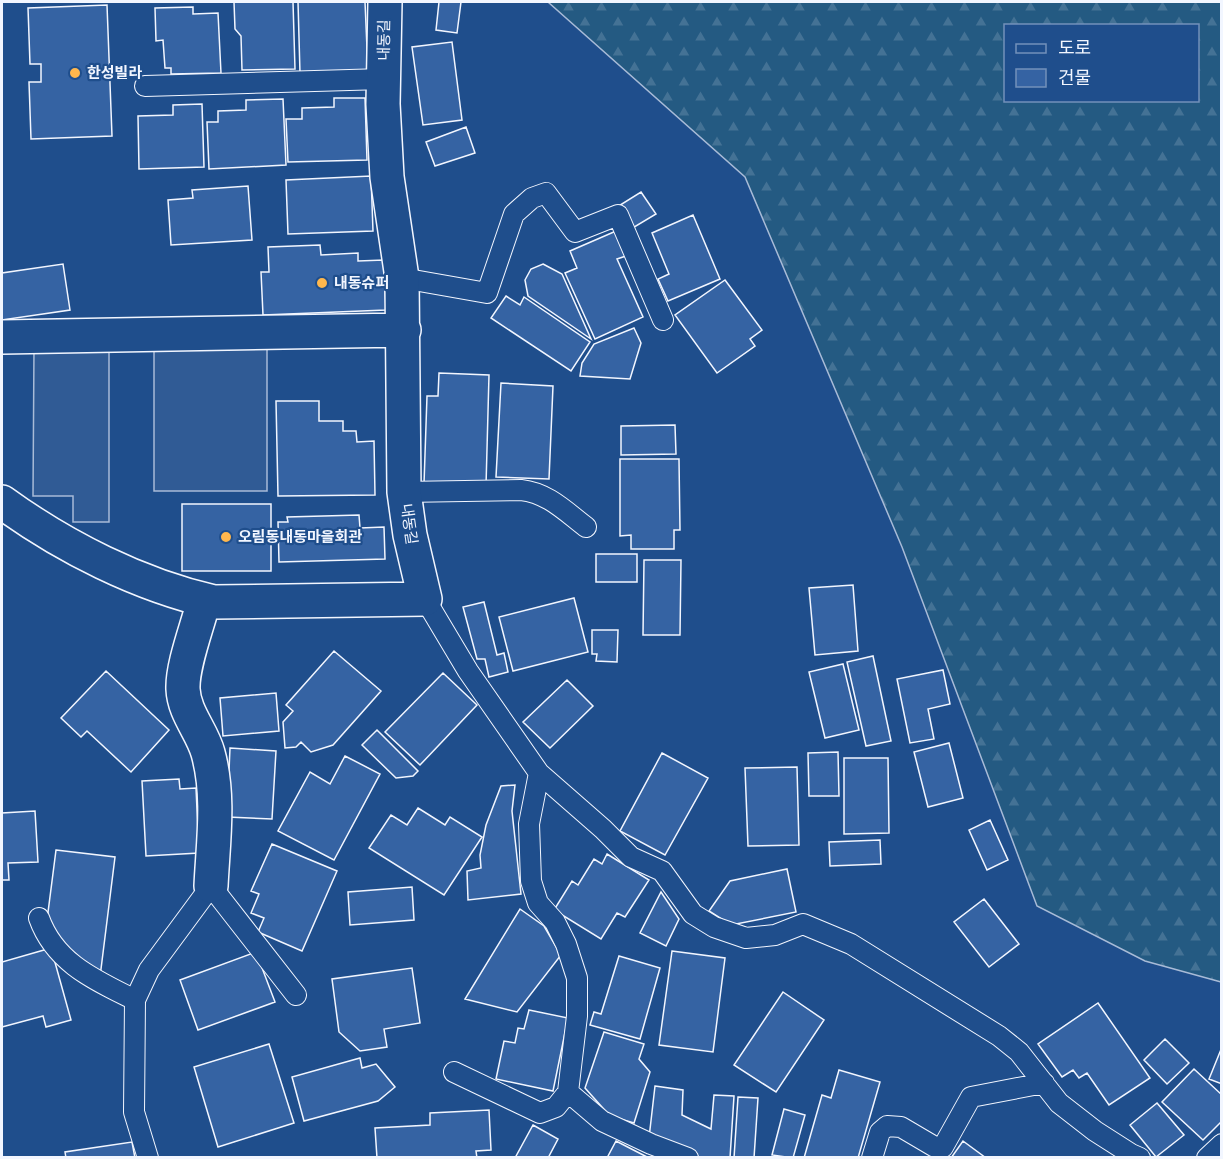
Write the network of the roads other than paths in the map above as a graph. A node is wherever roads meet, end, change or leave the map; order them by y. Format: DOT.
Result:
graph roads {
  1 [pos="385,2"];
  2 [pos="384,79"];
  3 [pos="145,86"];
  4 [pos="402,278"];
  5 [pos="663,320"];
  6 [pos="404,330"];
  7 [pos="2,337"];
  8 [pos="404,492"];
  9 [pos="2,502"];
  10 [pos="586,527"];
  11 [pos="425,599"];
  12 [pos="204,600"];
  13 [pos="539,773"];
  14 [pos="211,886"];
  15 [pos="39,918"];
  16 [pos="296,995"];
  17 [pos="135,1000"];
  18 [pos="454,1072"];
  19 [pos="1044,1083"];
  20 [pos="568,1092"];
  21 [pos="1221,1144"];
  22 [pos="663,1153"];
  23 [pos="148,1158"];
  24 [pos="688,1158"];
  25 [pos="872,1158"];
  26 [pos="1140,1158"];
  27 [pos="1207,1158"];
  1 -- 2 [label="street, 내동길"];
  2 -- 3 [label="lane"];
  2 -- 4 [label="street, 내동길"];
  4 -- 5 [label="lane"];
  4 -- 6 [label="street, 내동길"];
  6 -- 7 [label="street"];
  6 -- 8 [label="street, 내동길"];
  8 -- 10 [label="lane"];
  8 -- 11 [label="street, 내동길"];
  9 -- 12 [label="street"];
  11 -- 12 [label="street"];
  11 -- 13 [label="lane"];
  12 -- 14 [label="street"];
  13 -- 19 [label="lane"];
  13 -- 20 [label="lane"];
  14 -- 16 [label="lane"];
  14 -- 17 [label="lane"];
  15 -- 17 [label="lane"];
  17 -- 23 [label="lane"];
  18 -- 20 [label="lane"];
  19 -- 25 [label="lane"];
  19 -- 26 [label="lane"];
  20 -- 22 [label="lane"];
  21 -- 27 [label="lane"];
  22 -- 24 [label="lane"];
}
